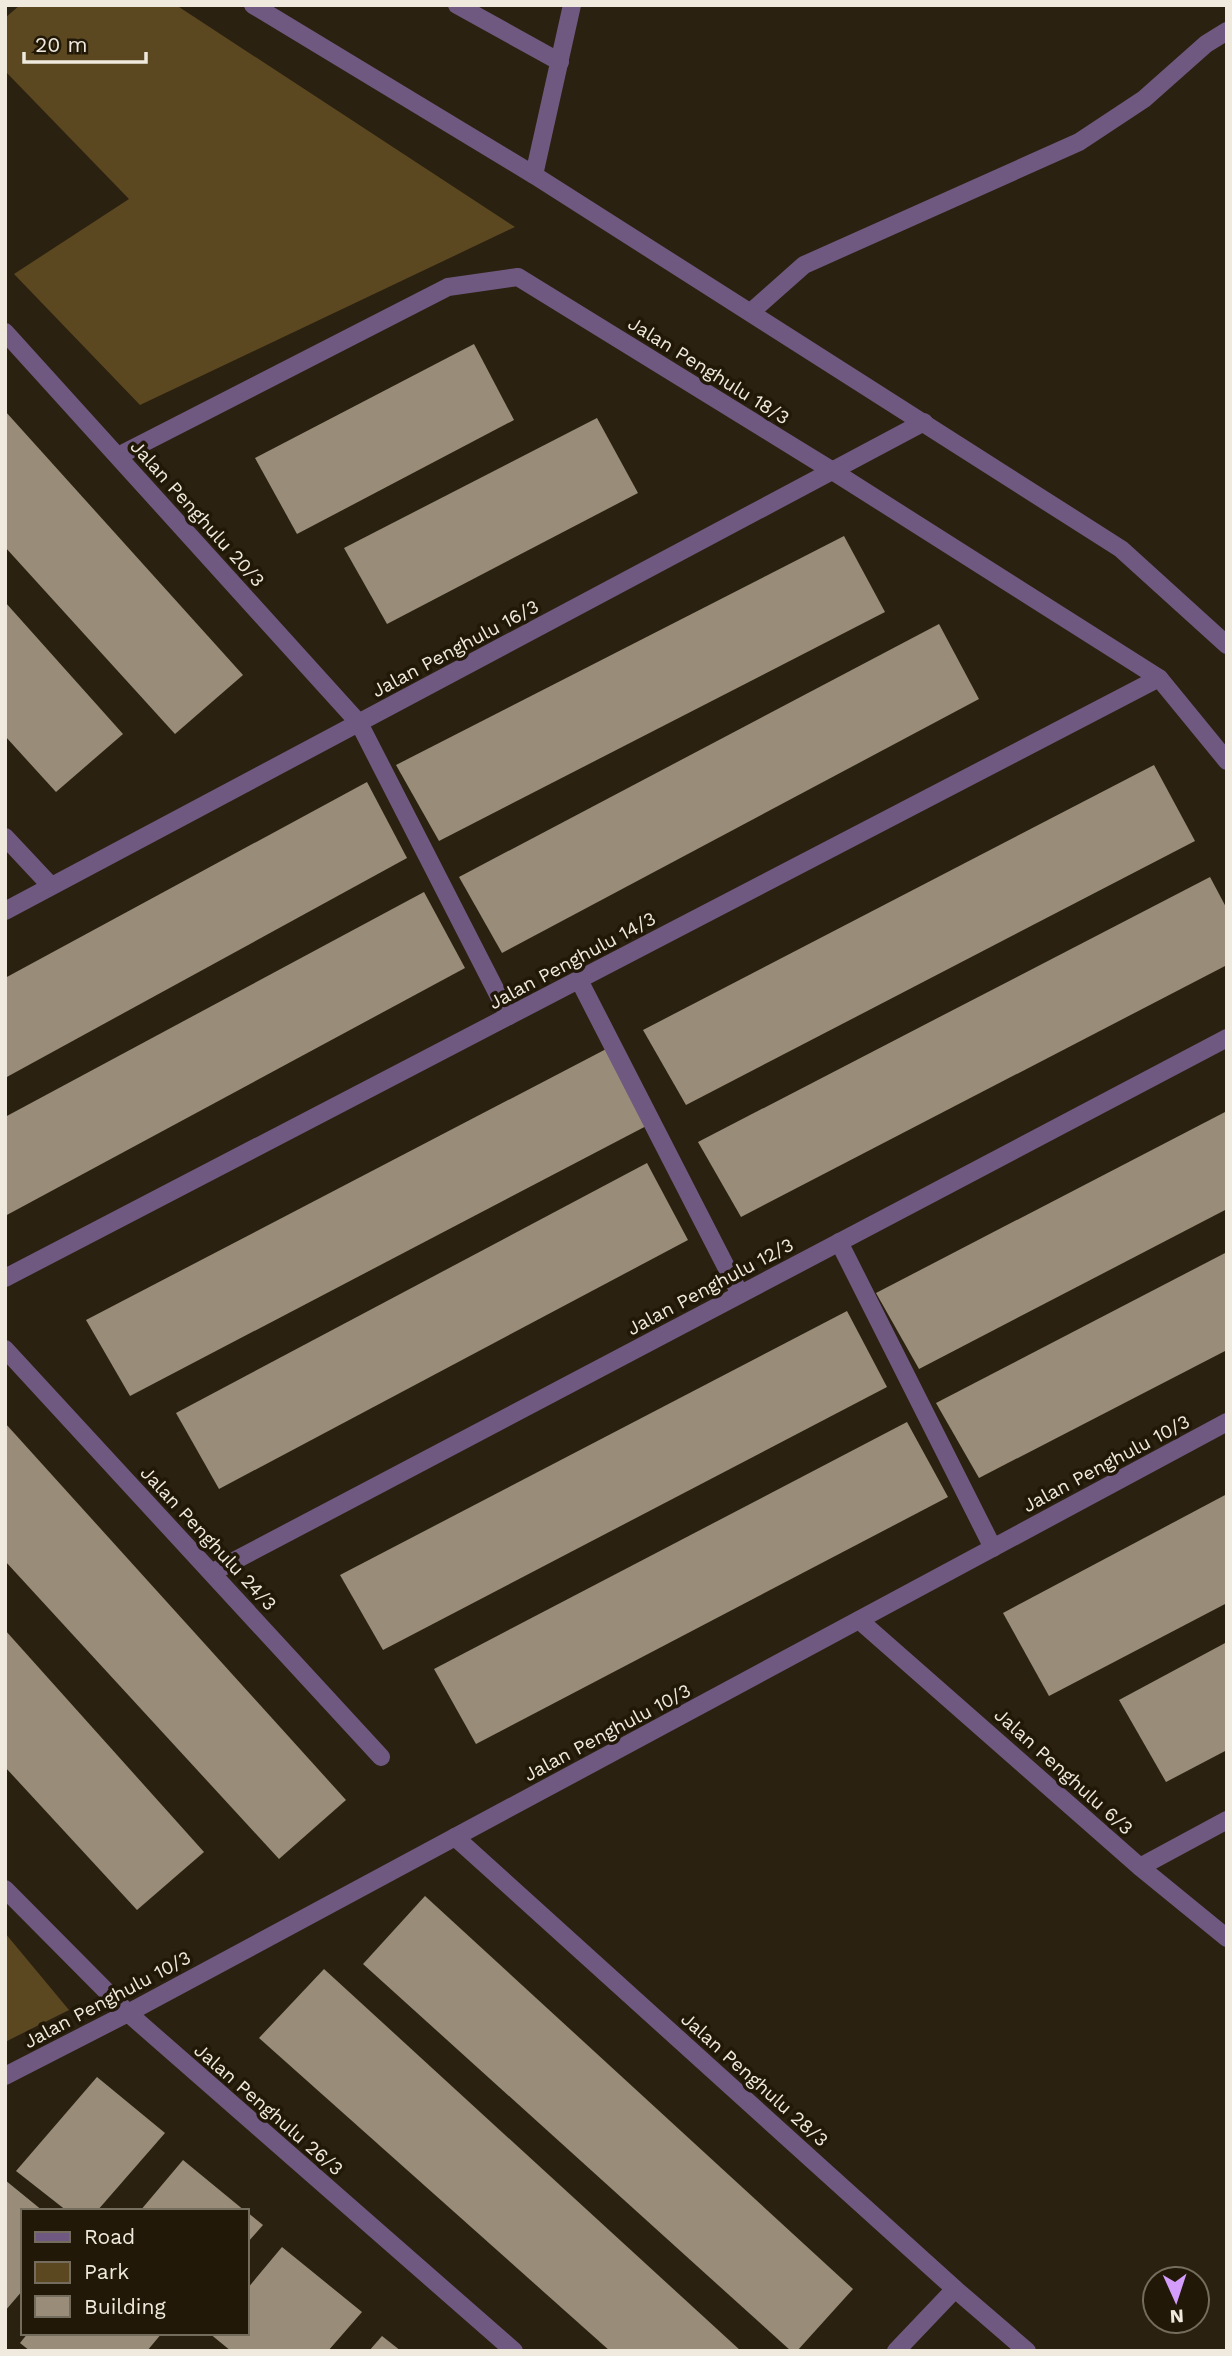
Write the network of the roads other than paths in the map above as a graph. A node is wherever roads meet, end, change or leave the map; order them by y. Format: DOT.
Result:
graph roads {
  1 [pos="253,5"];
  2 [pos="457,5"];
  3 [pos="572,5"];
  4 [pos="1227,31"];
  5 [pos="559,62"];
  6 [pos="534,175"];
  7 [pos="751,312"];
  8 [pos="5,332"];
  9 [pos="924,422"];
  10 [pos="118,456"];
  11 [pos="831,470"];
  12 [pos="1227,645"];
  13 [pos="1159,678"];
  14 [pos="359,723"];
  15 [pos="1227,761"];
  16 [pos="5,837"];
  17 [pos="51,886"];
  18 [pos="5,911"];
  19 [pos="579,980"];
  20 [pos="509,1016"];
  21 [pos="1227,1038"];
  22 [pos="839,1242"];
  23 [pos="5,1278"];
  24 [pos="740,1294"];
  25 [pos="5,1349"];
  26 [pos="1227,1422"];
  27 [pos="993,1548"];
  28 [pos="213,1572"];
  29 [pos="859,1620"];
  30 [pos="381,1756"];
  31 [pos="1227,1820"];
  32 [pos="455,1837"];
  33 [pos="1140,1867"];
  34 [pos="5,1889"];
  35 [pos="1227,1938"];
  36 [pos="128,2013"];
  37 [pos="5,2076"];
  38 [pos="955,2289"];
  39 [pos="514,2351"];
  40 [pos="897,2351"];
  41 [pos="1027,2351"];
  1 -- 6 [label="street"];
  2 -- 5 [label="street"];
  3 -- 5 [label="street"];
  4 -- 7 [label="street"];
  5 -- 6 [label="street"];
  6 -- 7 [label="street"];
  7 -- 9 [label="street"];
  8 -- 10 [label="street, Jalan Penghulu 20/3"];
  9 -- 11 [label="street, Jalan Penghulu 16/3"];
  9 -- 12 [label="street"];
  10 -- 11 [label="street, Jalan Penghulu 18/3"];
  10 -- 14 [label="street, Jalan Penghulu 20/3"];
  11 -- 13 [label="street, Jalan Penghulu 18/3"];
  11 -- 14 [label="street, Jalan Penghulu 16/3"];
  13 -- 15 [label="street, Jalan Penghulu 18/3"];
  13 -- 19 [label="street, Jalan Penghulu 14/3"];
  14 -- 17 [label="street, Jalan Penghulu 16/3"];
  14 -- 20 [label="street, Jalan Penghulu 20/3"];
  16 -- 17 [label="street"];
  17 -- 18 [label="street, Jalan Penghulu 16/3"];
  19 -- 20 [label="street, Jalan Penghulu 14/3"];
  19 -- 24 [label="street"];
  20 -- 23 [label="street, Jalan Penghulu 14/3"];
  21 -- 22 [label="street, Jalan Penghulu 12/3"];
  22 -- 24 [label="street, Jalan Penghulu 12/3"];
  22 -- 27 [label="street"];
  24 -- 28 [label="street, Jalan Penghulu 12/3"];
  25 -- 28 [label="street, Jalan Penghulu 24/3"];
  26 -- 27 [label="street, Jalan Penghulu 10/3"];
  27 -- 29 [label="street, Jalan Penghulu 10/3"];
  28 -- 30 [label="street, Jalan Penghulu 24/3"];
  29 -- 32 [label="street, Jalan Penghulu 10/3"];
  29 -- 33 [label="street, Jalan Penghulu 6/3"];
  31 -- 33 [label="street"];
  32 -- 36 [label="street, Jalan Penghulu 10/3"];
  32 -- 38 [label="street, Jalan Penghulu 28/3"];
  33 -- 35 [label="street, Jalan Penghulu 6/3"];
  34 -- 36 [label="street, Jalan Penghulu 26/3"];
  36 -- 37 [label="street, Jalan Penghulu 10/3"];
  36 -- 39 [label="street, Jalan Penghulu 26/3"];
  38 -- 40 [label="street"];
  38 -- 41 [label="street, Jalan Penghulu 28/3"];
}
